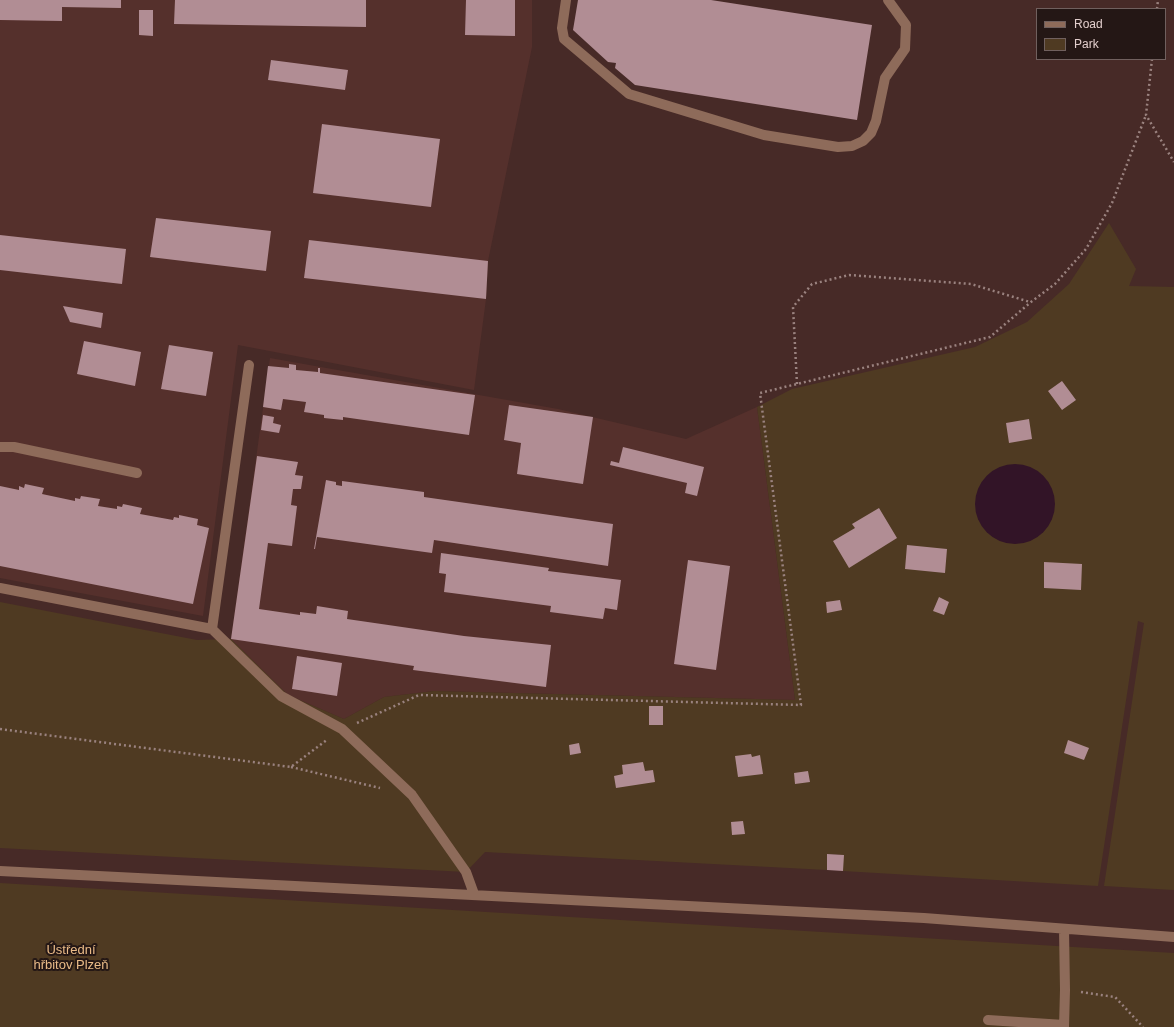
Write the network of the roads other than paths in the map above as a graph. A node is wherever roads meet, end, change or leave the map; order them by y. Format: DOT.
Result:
graph roads {
  1 [pos="566,0"];
  2 [pos="888,0"];
  3 [pos="249,365"];
  4 [pos="0,446"];
  5 [pos="137,473"];
  6 [pos="0,588"];
  7 [pos="212,629"];
  8 [pos="0,871"];
  9 [pos="474,894"];
  10 [pos="1064,929"];
  11 [pos="1174,938"];
  12 [pos="988,1020"];
  13 [pos="1064,1026"];
  1 -- 2 [label="lane"];
  3 -- 7 [label="lane"];
  4 -- 5 [label="lane"];
  6 -- 7 [label="lane"];
  7 -- 9 [label="lane"];
  8 -- 9 [label="lane"];
  9 -- 10 [label="lane"];
  10 -- 11 [label="lane"];
  10 -- 13 [label="lane"];
  12 -- 13 [label="lane"];
}
